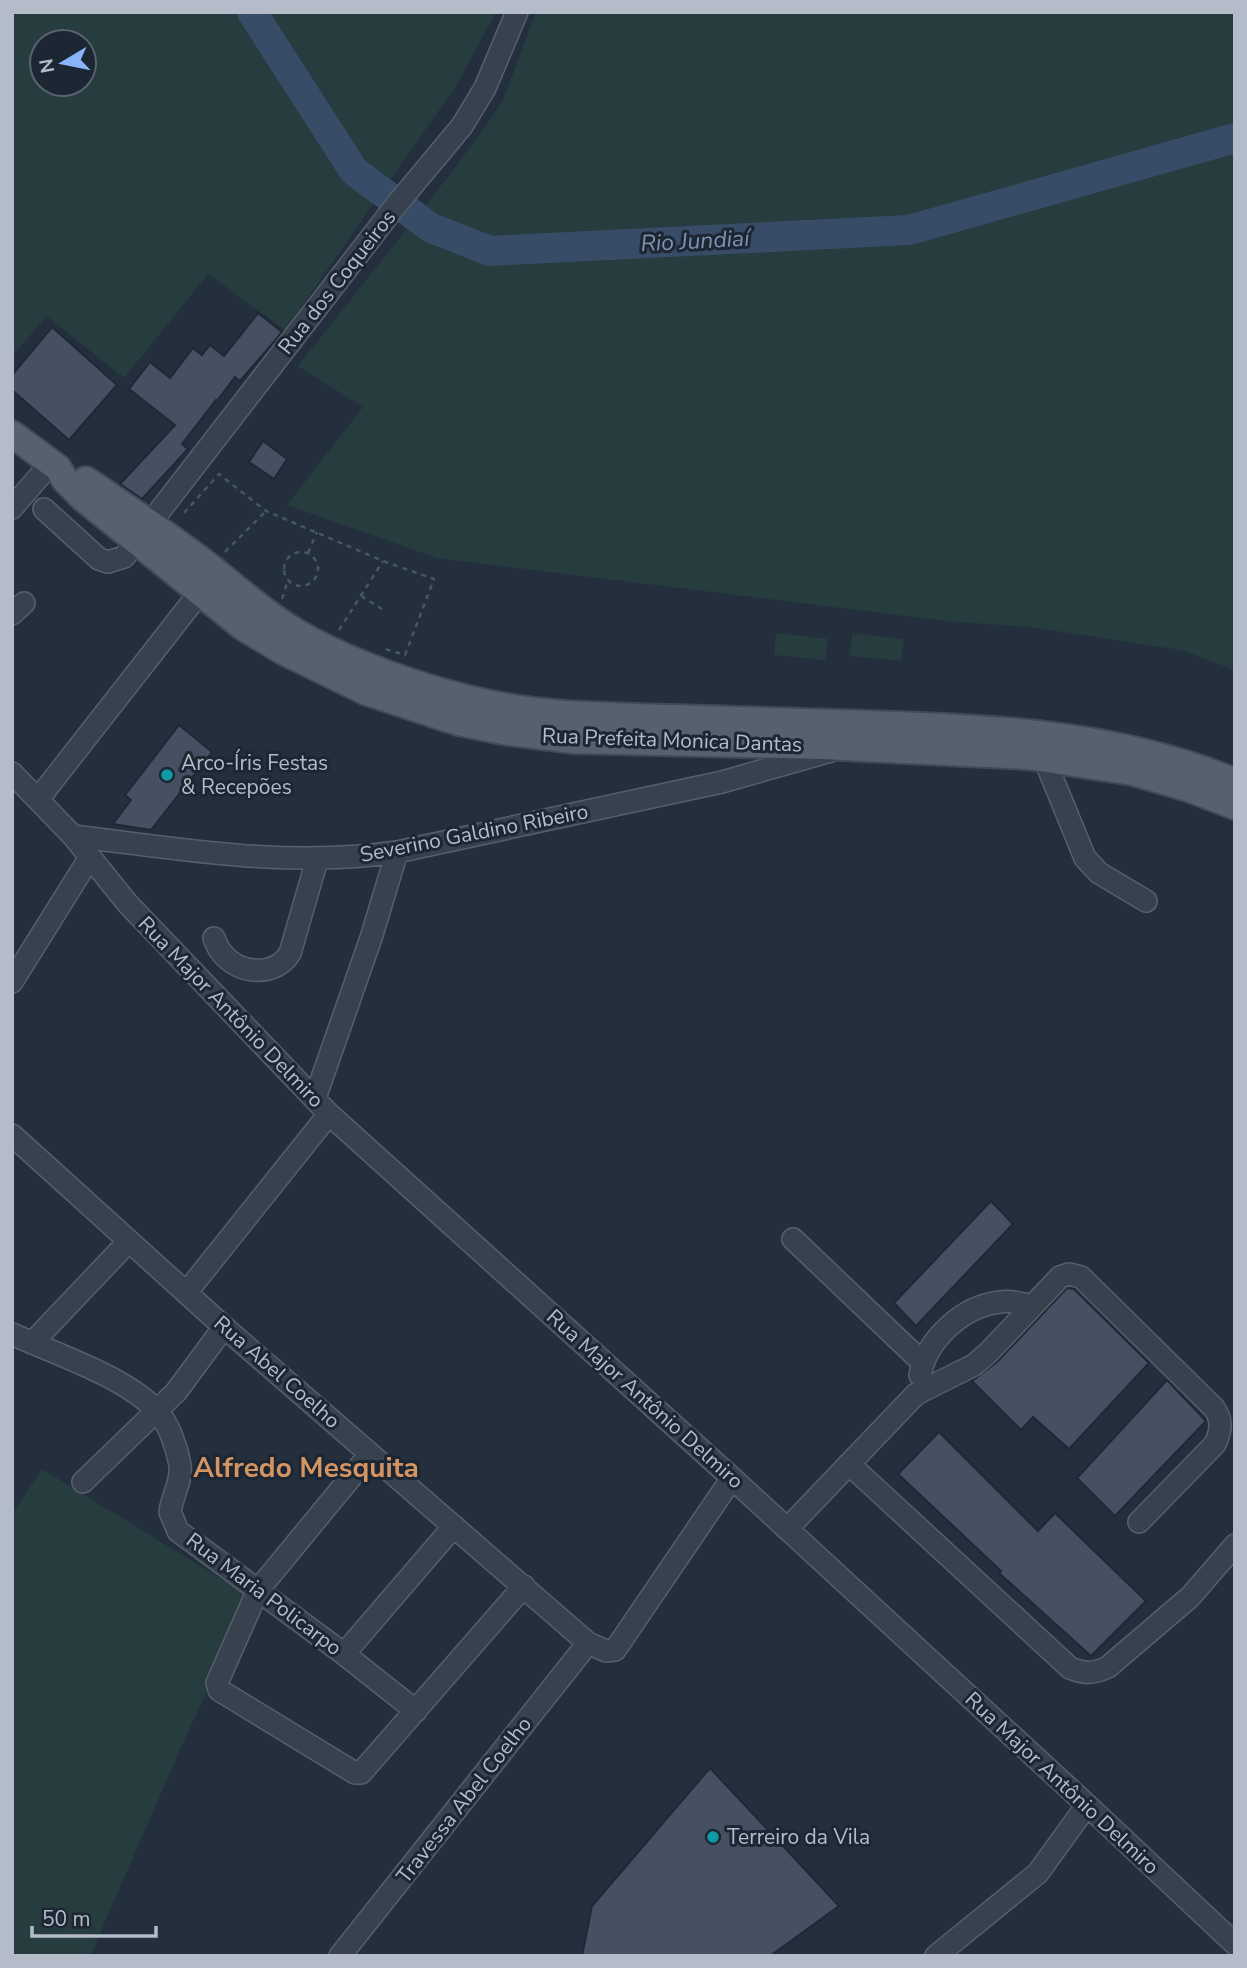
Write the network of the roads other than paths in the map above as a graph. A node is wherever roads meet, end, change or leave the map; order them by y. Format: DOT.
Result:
graph roads {
  1 [pos="517,12"];
  2 [pos="12,434"];
  3 [pos="54,466"];
  4 [pos="12,508"];
  5 [pos="44,509"];
  6 [pos="143,531"];
  7 [pos="211,574"];
  8 [pos="846,735"];
  9 [pos="1044,758"];
  10 [pos="12,773"];
  11 [pos="1235,782"];
  12 [pos="39,798"];
  13 [pos="1235,806"];
  14 [pos="73,836"];
  15 [pos="397,852"];
  16 [pos="89,857"];
  17 [pos="317,860"];
  18 [pos="1146,901"];
  19 [pos="214,938"];
  20 [pos="12,982"];
  21 [pos="322,1106"];
  22 [pos="12,1135"];
  23 [pos="793,1239"];
  24 [pos="129,1241"];
  25 [pos="186,1293"];
  26 [pos="1032,1306"];
  27 [pos="224,1327"];
  28 [pos="12,1334"];
  29 [pos="32,1343"];
  30 [pos="923,1363"];
  31 [pos="916,1394"];
  32 [pos="158,1411"];
  33 [pos="1221,1422"];
  34 [pos="1235,1442"];
  35 [pos="370,1454"];
  36 [pos="849,1464"];
  37 [pos="732,1478"];
  38 [pos="83,1482"];
  39 [pos="1139,1522"];
  40 [pos="454,1525"];
  41 [pos="787,1529"];
  42 [pos="1235,1545"];
  43 [pos="524,1586"];
  44 [pos="258,1591"];
  45 [pos="588,1643"];
  46 [pos="344,1654"];
  47 [pos="416,1711"];
  48 [pos="1087,1805"];
  49 [pos="1235,1944"];
  50 [pos="340,1956"];
  51 [pos="936,1956"];
  1 -- 6 [label="street, Rua dos Coqueiros"];
  2 -- 3 [label="main road, Rua Prefeita Monica Dantas"];
  3 -- 4 [label="street"];
  3 -- 6 [label="main road, Rua Prefeita Monica Dantas"];
  5 -- 6 [label="street, Rua dos Coqueiros"];
  6 -- 7 [label="main road, Rua Prefeita Monica Dantas"];
  7 -- 8 [label="main road, Rua Prefeita Monica Dantas"];
  7 -- 12 [label="street"];
  8 -- 9 [label="main road, Rua Prefeita Monica Dantas"];
  8 -- 11 [label="main road, Rua Prefeita Monica Dantas"];
  8 -- 15 [label="street, Severino Galdino Ribeiro"];
  9 -- 13 [label="main road, Rua Prefeita Monica Dantas"];
  9 -- 18 [label="street"];
  10 -- 12 [label="street, Rua Major Antônio Delmiro"];
  12 -- 14 [label="street, Rua Major Antônio Delmiro"];
  14 -- 16 [label="street, Rua Major Antônio Delmiro"];
  14 -- 17 [label="street, Severino Galdino Ribeiro"];
  15 -- 17 [label="street, Severino Galdino Ribeiro"];
  15 -- 21 [label="street"];
  16 -- 20 [label="street"];
  16 -- 21 [label="street, Rua Major Antônio Delmiro"];
  17 -- 19 [label="street"];
  21 -- 25 [label="street"];
  21 -- 37 [label="street, Rua Major Antônio Delmiro"];
  22 -- 24 [label="street, Rua Abel Coelho"];
  23 -- 30 [label="street"];
  24 -- 25 [label="street, Rua Abel Coelho"];
  24 -- 29 [label="street"];
  25 -- 27 [label="street, Rua Abel Coelho"];
  26 -- 30 [label="street"];
  26 -- 31 [label="street"];
  26 -- 33 [label="street"];
  27 -- 32 [label="street"];
  27 -- 35 [label="street, Rua Abel Coelho"];
  28 -- 29 [label="street"];
  29 -- 32 [label="street"];
  30 -- 31 [label="street"];
  31 -- 36 [label="street"];
  32 -- 38 [label="street"];
  32 -- 44 [label="street, Rua Maria Policarpo"];
  33 -- 34 [label="street"];
  33 -- 39 [label="street"];
  35 -- 40 [label="street, Rua Abel Coelho"];
  35 -- 44 [label="street"];
  36 -- 41 [label="street"];
  36 -- 42 [label="street"];
  37 -- 41 [label="street, Rua Major Antônio Delmiro"];
  37 -- 45 [label="street, Rua Abel Coelho"];
  40 -- 43 [label="street, Rua Abel Coelho"];
  40 -- 46 [label="street"];
  41 -- 48 [label="street, Rua Major Antônio Delmiro"];
  43 -- 45 [label="street, Rua Abel Coelho"];
  43 -- 47 [label="street"];
  44 -- 46 [label="street, Rua Maria Policarpo"];
  44 -- 47 [label="street"];
  45 -- 50 [label="street, Travessa Abel Coelho"];
  46 -- 47 [label="street, Rua Maria Policarpo"];
  48 -- 49 [label="street, Rua Major Antônio Delmiro"];
  48 -- 51 [label="street"];
}
